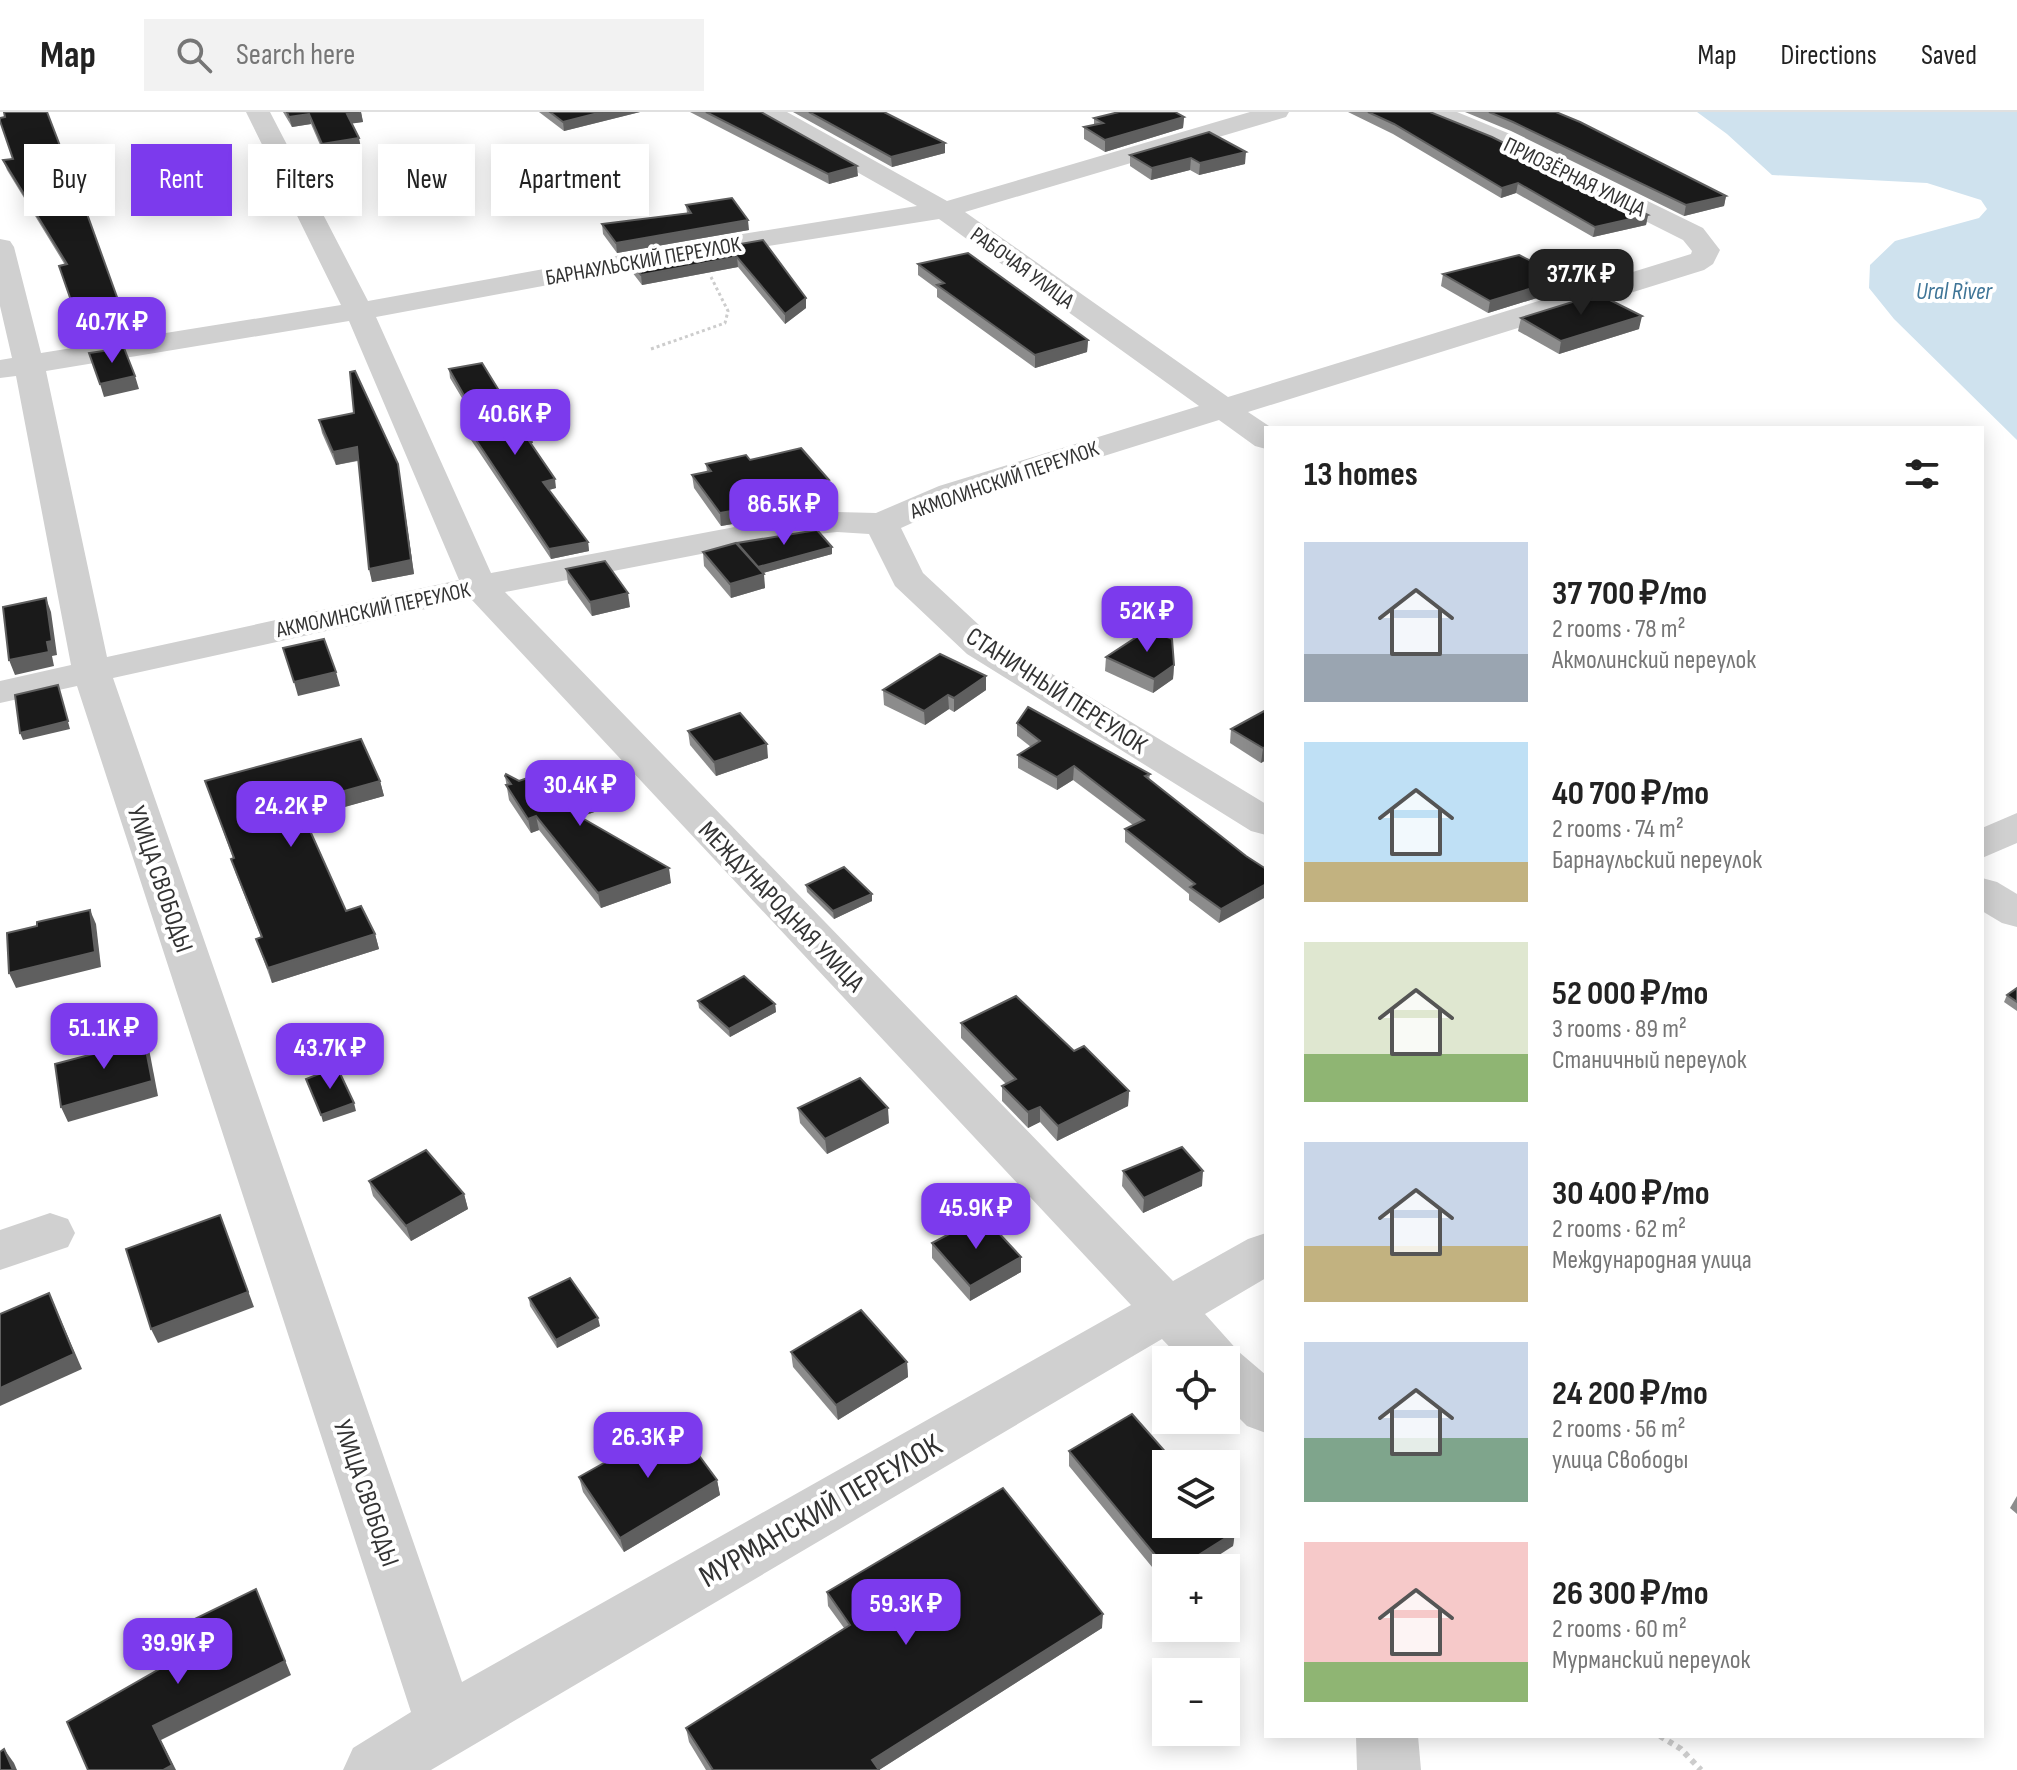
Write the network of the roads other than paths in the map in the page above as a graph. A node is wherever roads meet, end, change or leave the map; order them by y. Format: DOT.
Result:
graph roads {
  1 [pos="258,112"];
  2 [pos="769,112"];
  3 [pos="1277,112"];
  4 [pos="1435,112"];
  5 [pos="944,210"];
  6 [pos="0,247"];
  7 [pos="1706,250"];
  8 [pos="359,311"];
  9 [pos="14,367"];
  10 [pos="1219,408"];
  11 [pos="1264,438"];
  12 [pos="882,524"];
  13 [pos="479,586"];
  14 [pos="91,670"];
  15 [pos="0,692"];
  16 [pos="1264,821"];
  17 [pos="2017,826"];
  18 [pos="1984,844"];
  19 [pos="1984,893"];
  20 [pos="2017,913"];
  21 [pos="50,1233"];
  22 [pos="0,1250"];
  23 [pos="1264,1254"];
  24 [pos="1167,1311"];
  25 [pos="1202,1346"];
  26 [pos="1240,1384"];
  27 [pos="1264,1408"];
  28 [pos="446,1725"];
  29 [pos="1387,1738"];
  30 [pos="375,1770"];
  31 [pos="1389,1770"];
  1 -- 8 [label="street, МЕЖДУНАРОДНАЯ УЛИЦА"];
  2 -- 5 [label="street, РАБОЧАЯ УЛИЦА"];
  3 -- 5 [label="street, БАРНАУЛЬСКИЙ ПЕРЕУЛОК"];
  4 -- 7 [label="street, ПРИОЗЁРНАЯ УЛИЦА"];
  5 -- 8 [label="street, БАРНАУЛЬСКИЙ ПЕРЕУЛОК"];
  5 -- 10 [label="street, РАБОЧАЯ УЛИЦА"];
  6 -- 9 [label="street, УЛИЦА СВОБОДЫ"];
  7 -- 10 [label="street, АКМОЛИНСКИЙ ПЕРЕУЛОК"];
  8 -- 9 [label="street, БАРНАУЛЬСКИЙ ПЕРЕУЛОК"];
  8 -- 13 [label="street, МЕЖДУНАРОДНАЯ УЛИЦА"];
  9 -- 14 [label="street, УЛИЦА СВОБОДЫ"];
  10 -- 11 [label="street, РАБОЧАЯ УЛИЦА"];
  10 -- 12 [label="street, АКМОЛИНСКИЙ ПЕРЕУЛОК"];
  12 -- 13 [label="street, АКМОЛИНСКИЙ ПЕРЕУЛОК"];
  12 -- 16 [label="street, СТАНИЧНЫЙ ПЕРЕУЛОК"];
  13 -- 14 [label="street, АКМОЛИНСКИЙ ПЕРЕУЛОК"];
  13 -- 24 [label="street, МЕЖДУНАРОДНАЯ УЛИЦА"];
  14 -- 15 [label="street, АКМОЛИНСКИЙ ПЕРЕУЛОК"];
  14 -- 28 [label="street, УЛИЦА СВОБОДЫ"];
  17 -- 18 [label="street"];
  19 -- 20 [label="street"];
  21 -- 22 [label="street"];
  23 -- 24 [label="street, МУРМАНСКИЙ ПЕРЕУЛОК"];
  24 -- 25 [label="street, МЕЖДУНАРОДНАЯ УЛИЦА"];
  24 -- 28 [label="street, МУРМАНСКИЙ ПЕРЕУЛОК"];
  26 -- 27 [label="street"];
  28 -- 30 [label="street, МУРМАНСКИЙ ПЕРЕУЛОК"];
  29 -- 31 [label="street"];
}
